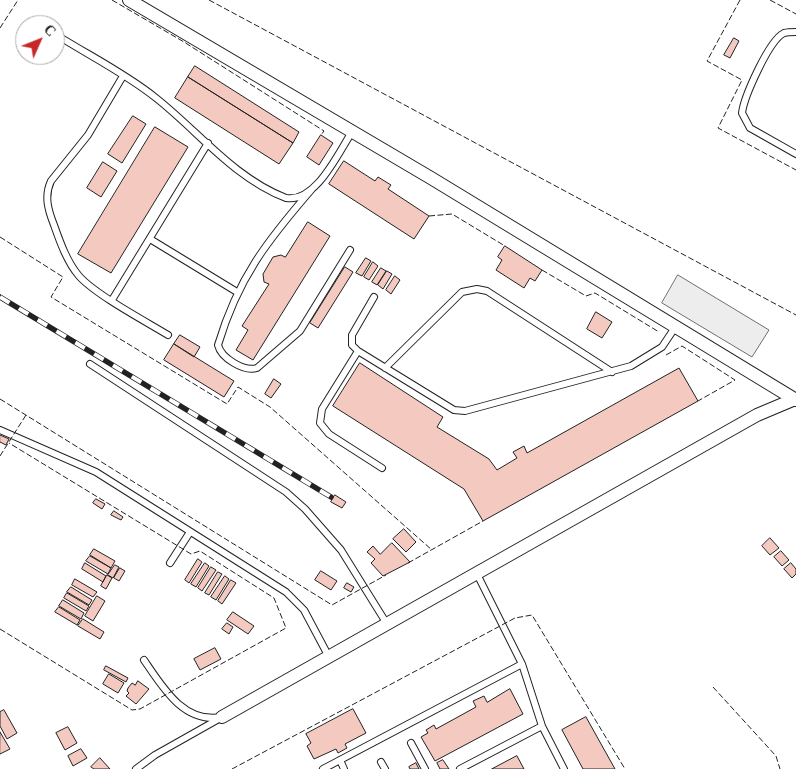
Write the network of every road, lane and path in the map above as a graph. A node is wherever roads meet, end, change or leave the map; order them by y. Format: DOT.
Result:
graph roads {
  1 [pos="129,0"];
  2 [pos="796,32"];
  3 [pos="65,40"];
  4 [pos="123,76"];
  5 [pos="352,132"];
  6 [pos="208,143"];
  7 [pos="796,154"];
  8 [pos="312,190"];
  9 [pos="150,239"];
  10 [pos="350,250"];
  11 [pos="237,292"];
  12 [pos="374,297"];
  13 [pos="112,300"];
  14 [pos="676,326"];
  15 [pos="168,336"];
  16 [pos="358,351"];
  17 [pos="90,364"];
  18 [pos="385,368"];
  19 [pos="612,372"];
  20 [pos="795,399"];
  21 [pos="0,430"];
  22 [pos="382,468"];
  23 [pos="190,532"];
  24 [pos="170,563"];
  25 [pos="477,574"];
  26 [pos="387,625"];
  27 [pos="329,657"];
  28 [pos="144,660"];
  29 [pos="522,664"];
  30 [pos="222,717"];
  31 [pos="542,726"];
  32 [pos="410,742"];
  33 [pos="340,760"];
  34 [pos="381,762"];
  35 [pos="136,769"];
  36 [pos="323,769"];
  37 [pos="344,769"];
  38 [pos="386,769"];
  39 [pos="425,769"];
  40 [pos="460,769"];
  41 [pos="564,769"];
  1 -- 5 [label="street"];
  2 -- 7 [label="lane"];
  3 -- 4 [label="lane"];
  4 -- 6 [label="lane"];
  4 -- 13 [label="lane"];
  5 -- 8 [label="lane"];
  5 -- 14 [label="street"];
  6 -- 8 [label="lane"];
  6 -- 9 [label="lane"];
  8 -- 11 [label="lane"];
  9 -- 11 [label="lane"];
  9 -- 13 [label="lane"];
  10 -- 11 [label="lane"];
  12 -- 16 [label="lane"];
  13 -- 15 [label="lane"];
  14 -- 19 [label="lane"];
  14 -- 20 [label="street"];
  16 -- 18 [label="lane"];
  16 -- 22 [label="lane"];
  17 -- 26 [label="lane"];
  18 -- 19 [label="lane"];
  18 -- 19 [label="lane"];
  20 -- 25 [label="street"];
  21 -- 23 [label="lane"];
  23 -- 24 [label="lane"];
  23 -- 27 [label="lane"];
  25 -- 26 [label="street"];
  25 -- 29 [label="lane"];
  26 -- 27 [label="street"];
  27 -- 30 [label="street"];
  28 -- 30 [label="lane"];
  29 -- 31 [label="lane"];
  29 -- 33 [label="lane"];
  30 -- 35 [label="lane"];
  31 -- 40 [label="lane"];
  31 -- 41 [label="lane"];
  32 -- 39 [label="lane"];
  33 -- 36 [label="lane"];
  33 -- 37 [label="lane"];
  34 -- 38 [label="lane"];
}
